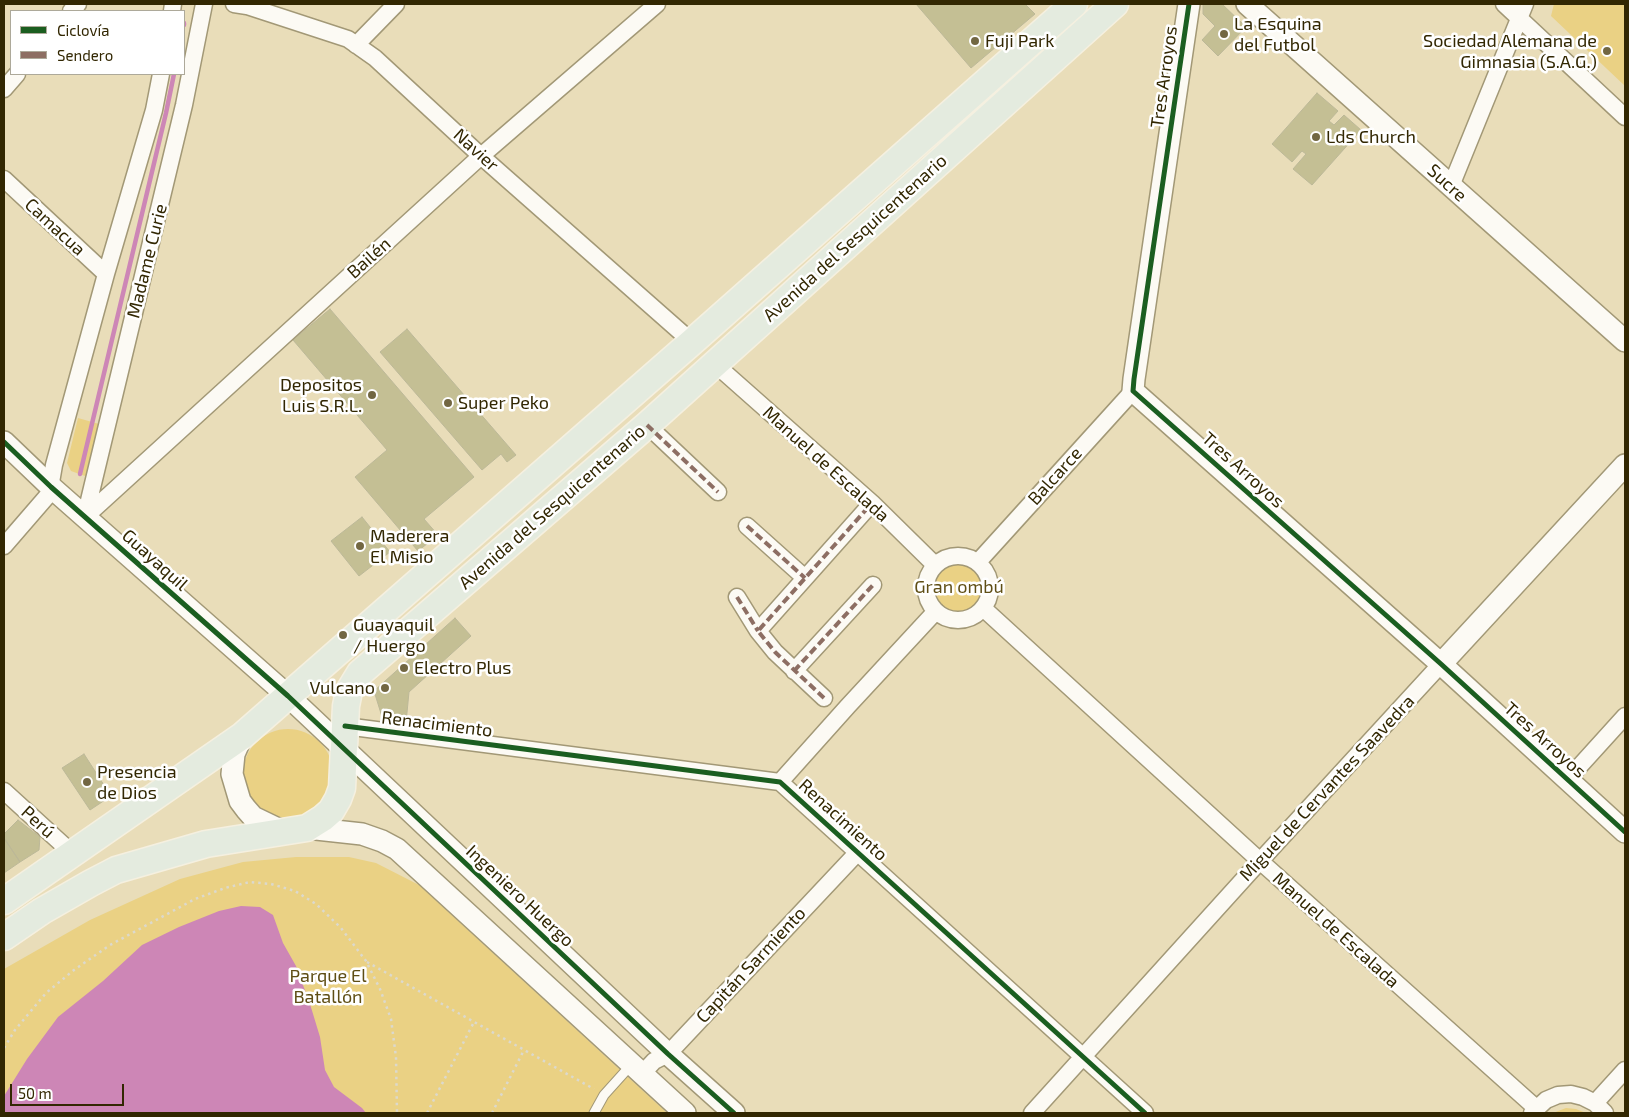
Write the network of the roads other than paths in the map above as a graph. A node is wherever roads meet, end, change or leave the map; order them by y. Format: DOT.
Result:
graph roads {
  1 [pos="204,4"];
  2 [pos="234,4"];
  3 [pos="396,4"];
  4 [pos="657,4"];
  5 [pos="1074,4"];
  6 [pos="1115,4"];
  7 [pos="1189,4"];
  8 [pos="1247,4"];
  9 [pos="1504,4"];
  10 [pos="1522,11"];
  11 [pos="356,45"];
  12 [pos="16,75"];
  13 [pos="161,75"];
  14 [pos="4,89"];
  15 [pos="1625,116"];
  16 [pos="481,156"];
  17 [pos="4,179"];
  18 [pos="1451,186"];
  19 [pos="106,274"];
  20 [pos="1625,341"];
  21 [pos="692,342"];
  22 [pos="715,364"];
  23 [pos="1134,390"];
  24 [pos="647,425"];
  25 [pos="4,442"];
  26 [pos="1625,465"];
  27 [pos="51,487"];
  28 [pos="718,492"];
  29 [pos="872,503"];
  30 [pos="85,517"];
  31 [pos="747,526"];
  32 [pos="4,546"];
  33 [pos="978,562"];
  34 [pos="935,565"];
  35 [pos="805,578"];
  36 [pos="873,585"];
  37 [pos="737,597"];
  38 [pos="983,608"];
  39 [pos="936,611"];
  40 [pos="758,631"];
  41 [pos="1441,664"];
  42 [pos="794,670"];
  43 [pos="288,696"];
  44 [pos="824,698"];
  45 [pos="1625,716"];
  46 [pos="242,736"];
  47 [pos="344,737"];
  48 [pos="1568,779"];
  49 [pos="780,782"];
  50 [pos="4,791"];
  51 [pos="294,829"];
  52 [pos="1625,832"];
  53 [pos="858,852"];
  54 [pos="72,853"];
  55 [pos="1260,861"];
  56 [pos="4,901"];
  57 [pos="4,936"];
  58 [pos="668,1054"];
  59 [pos="1082,1057"];
  60 [pos="636,1070"];
  61 [pos="1625,1070"];
  62 [pos="1600,1108"];
  63 [pos="1534,1111"];
  64 [pos="594,1113"];
  65 [pos="685,1113"];
  66 [pos="734,1113"];
  67 [pos="1032,1113"];
  68 [pos="1145,1113"];
  1 -- 30 [label="street, Madame Curie"];
  2 -- 11 [label="street, Navier"];
  3 -- 11 [label="street"];
  4 -- 16 [label="street, Bailén"];
  5 -- 21 [label="main road, Avenida del Sesquicentenario"];
  6 -- 22 [label="main road, Avenida del Sesquicentenario"];
  7 -- 23 [label="street, Tres Arroyos"];
  8 -- 18 [label="street, Sucre"];
  9 -- 10 [label="street"];
  10 -- 15 [label="street"];
  10 -- 18 [label="street"];
  11 -- 16 [label="street, Navier"];
  12 -- 14 [label="street"];
  13 -- 19 [label="street, Madame Curie"];
  16 -- 21 [label="street, Navier"];
  16 -- 30 [label="street, Bailén"];
  17 -- 19 [label="street, Camacua"];
  18 -- 20 [label="street, Sucre"];
  19 -- 27 [label="street, Madame Curie"];
  21 -- 43 [label="main road, Avenida del Sesquicentenario"];
  22 -- 24 [label="main road, Avenida del Sesquicentenario"];
  22 -- 29 [label="street, Manuel de Escalada"];
  23 -- 33 [label="street, Balcarce"];
  23 -- 41 [label="street, Tres Arroyos"];
  24 -- 28 [label="street"];
  24 -- 47 [label="main road, Avenida del Sesquicentenario"];
  25 -- 27 [label="street, Guayaquil"];
  26 -- 41 [label="street, Miguel de Cervantes Saavedra"];
  27 -- 30 [label="street, Guayaquil"];
  27 -- 32 [label="street"];
  29 -- 34 [label="street, Manuel de Escalada"];
  29 -- 35 [label="street"];
  30 -- 43 [label="street, Guayaquil"];
  31 -- 35 [label="street"];
  33 -- 34 [label="street"];
  33 -- 38 [label="street"];
  34 -- 39 [label="street"];
  35 -- 40 [label="street"];
  36 -- 42 [label="street"];
  37 -- 40 [label="street"];
  38 -- 39 [label="street"];
  38 -- 55 [label="street, Manuel de Escalada"];
  39 -- 49 [label="street"];
  40 -- 42 [label="street"];
  41 -- 48 [label="street, Tres Arroyos"];
  41 -- 55 [label="street, Miguel de Cervantes Saavedra"];
  42 -- 44 [label="street"];
  43 -- 46 [label="main road, Avenida del Sesquicentenario"];
  43 -- 47 [label="street, Ingeniero Huergo"];
  45 -- 48 [label="street"];
  46 -- 51 [label="street"];
  46 -- 54 [label="main road, Avenida del Sesquicentenario"];
  47 -- 49 [label="street, Renacimiento"];
  47 -- 51 [label="main road, Avenida del Sesquicentenario"];
  47 -- 58 [label="street, Ingeniero Huergo"];
  48 -- 52 [label="street, Tres Arroyos"];
  49 -- 53 [label="street, Renacimiento"];
  50 -- 54 [label="street, Perú"];
  51 -- 57 [label="main road, Avenida del Sesquicentenario"];
  51 -- 60 [label="street"];
  53 -- 58 [label="street, Capitán Sarmiento"];
  53 -- 59 [label="street, Renacimiento"];
  54 -- 56 [label="main road, Avenida del Sesquicentenario"];
  55 -- 59 [label="street, Miguel de Cervantes Saavedra"];
  55 -- 63 [label="street, Manuel de Escalada"];
  58 -- 60 [label="street, Capitán Sarmiento"];
  58 -- 66 [label="street, Ingeniero Huergo"];
  59 -- 67 [label="street, Miguel de Cervantes Saavedra"];
  59 -- 68 [label="street, Renacimiento"];
  60 -- 64 [label="lane"];
  60 -- 65 [label="street"];
  61 -- 62 [label="street"];
  62 -- 63 [label="street"];
}
